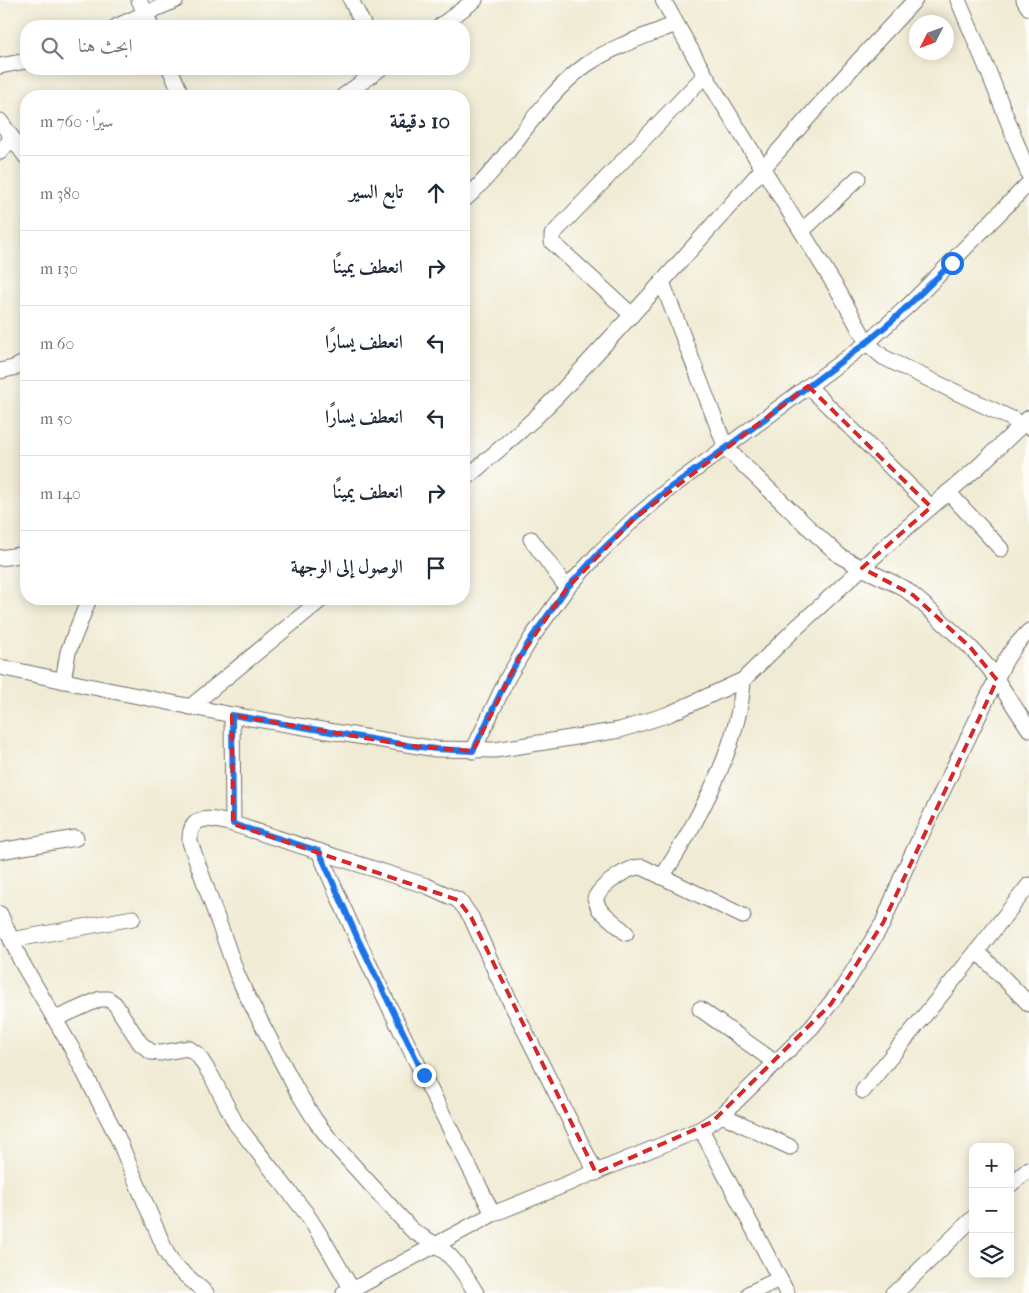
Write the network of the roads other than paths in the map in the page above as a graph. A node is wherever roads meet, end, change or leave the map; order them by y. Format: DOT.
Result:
graph roads {
  1 [pos="139,0"];
  2 [pos="176,0"];
  3 [pos="351,0"];
  4 [pos="475,0"];
  5 [pos="915,0"];
  6 [pos="958,0"];
  7 [pos="1024,0"];
  8 [pos="668,1"];
  9 [pos="1029,8"];
  10 [pos="148,20"];
  11 [pos="361,20"];
  12 [pos="448,20"];
  13 [pos="676,24"];
  14 [pos="20,63"];
  15 [pos="0,66"];
  16 [pos="173,75"];
  17 [pos="372,75"];
  18 [pos="705,75"];
  19 [pos="179,90"];
  20 [pos="352,90"];
  21 [pos="0,121"];
  22 [pos="12,138"];
  23 [pos="20,149"];
  24 [pos="0,152"];
  25 [pos="763,170"];
  26 [pos="1029,175"];
  27 [pos="858,178"];
  28 [pos="1029,183"];
  29 [pos="470,194"];
  30 [pos="802,231"];
  31 [pos="662,282"];
  32 [pos="632,316"];
  33 [pos="867,342"];
  34 [pos="20,365"];
  35 [pos="0,371"];
  36 [pos="808,386"];
  37 [pos="1027,423"];
  38 [pos="726,448"];
  39 [pos="470,475"];
  40 [pos="948,492"];
  41 [pos="931,507"];
  42 [pos="531,539"];
  43 [pos="1000,549"];
  44 [pos="20,555"];
  45 [pos="0,558"];
  46 [pos="862,568"];
  47 [pos="567,588"];
  48 [pos="87,605"];
  49 [pos="315,605"];
  50 [pos="1029,631"];
  51 [pos="0,666"];
  52 [pos="743,680"];
  53 [pos="997,680"];
  54 [pos="63,681"];
  55 [pos="190,707"];
  56 [pos="232,715"];
  57 [pos="1029,729"];
  58 [pos="473,751"];
  59 [pos="233,824"];
  60 [pos="76,838"];
  61 [pos="0,851"];
  62 [pos="319,851"];
  63 [pos="662,877"];
  64 [pos="1029,885"];
  65 [pos="0,914"];
  66 [pos="743,916"];
  67 [pos="133,918"];
  68 [pos="626,933"];
  69 [pos="11,940"];
  70 [pos="977,951"];
  71 [pos="1029,1004"];
  72 [pos="700,1009"];
  73 [pos="55,1020"];
  74 [pos="776,1063"];
  75 [pos="862,1091"];
  76 [pos="722,1115"];
  77 [pos="701,1129"];
  78 [pos="790,1147"];
  79 [pos="1029,1169"];
  80 [pos="596,1173"];
  81 [pos="1014,1182"];
  82 [pos="493,1214"];
  83 [pos="969,1222"];
  84 [pos="436,1245"];
  85 [pos="779,1279"];
  86 [pos="350,1292"];
  87 [pos="206,1293"];
  88 [pos="476,1293"];
  89 [pos="750,1293"];
  90 [pos="787,1293"];
  91 [pos="893,1293"];
  1 -- 10 [label="street"];
  2 -- 10 [label="street"];
  3 -- 11 [label="street"];
  4 -- 12 [label="street"];
  5 -- 25 [label="street"];
  6 -- 26 [label="street"];
  7 -- 9 [label="street"];
  8 -- 13 [label="street"];
  13 -- 18 [label="street"];
  13 -- 29 [label="street"];
  14 -- 15 [label="street"];
  16 -- 19 [label="street"];
  17 -- 20 [label="street"];
  18 -- 25 [label="street"];
  18 -- 32 [label="street"];
  21 -- 22 [label="street"];
  22 -- 23 [label="street"];
  22 -- 24 [label="street"];
  25 -- 30 [label="street"];
  25 -- 31 [label="street"];
  27 -- 30 [label="street"];
  28 -- 33 [label="street"];
  30 -- 33 [label="street"];
  31 -- 32 [label="street"];
  31 -- 38 [label="street"];
  32 -- 39 [label="street"];
  33 -- 36 [label="street"];
  33 -- 37 [label="street"];
  34 -- 35 [label="street"];
  36 -- 38 [label="street"];
  36 -- 41 [label="street"];
  37 -- 40 [label="street"];
  38 -- 46 [label="street"];
  38 -- 47 [label="street"];
  40 -- 41 [label="street"];
  40 -- 43 [label="street"];
  41 -- 46 [label="street"];
  42 -- 47 [label="street"];
  44 -- 45 [label="street"];
  46 -- 52 [label="street"];
  46 -- 53 [label="street"];
  47 -- 58 [label="street"];
  48 -- 54 [label="street"];
  49 -- 55 [label="street"];
  50 -- 53 [label="street"];
  51 -- 54 [label="street"];
  52 -- 58 [label="street"];
  52 -- 63 [label="street"];
  53 -- 57 [label="street"];
  53 -- 74 [label="street"];
  54 -- 55 [label="street"];
  55 -- 56 [label="street"];
  56 -- 58 [label="street"];
  56 -- 59 [label="street"];
  59 -- 62 [label="street"];
  59 -- 84 [label="street"];
  60 -- 61 [label="street"];
  62 -- 80 [label="street"];
  62 -- 82 [label="street"];
  63 -- 66 [label="street"];
  63 -- 68 [label="street"];
  64 -- 70 [label="street"];
  65 -- 69 [label="street"];
  67 -- 69 [label="street"];
  69 -- 73 [label="street"];
  70 -- 71 [label="street"];
  70 -- 75 [label="street"];
  72 -- 74 [label="street"];
  73 -- 86 [label="street"];
  73 -- 87 [label="street"];
  74 -- 76 [label="street"];
  76 -- 77 [label="street"];
  76 -- 78 [label="street"];
  77 -- 80 [label="street"];
  77 -- 85 [label="street"];
  79 -- 81 [label="street"];
  80 -- 82 [label="street"];
  82 -- 84 [label="street"];
  83 -- 91 [label="street"];
  84 -- 86 [label="street"];
  84 -- 88 [label="street"];
  85 -- 89 [label="street"];
  85 -- 90 [label="street"];
}
